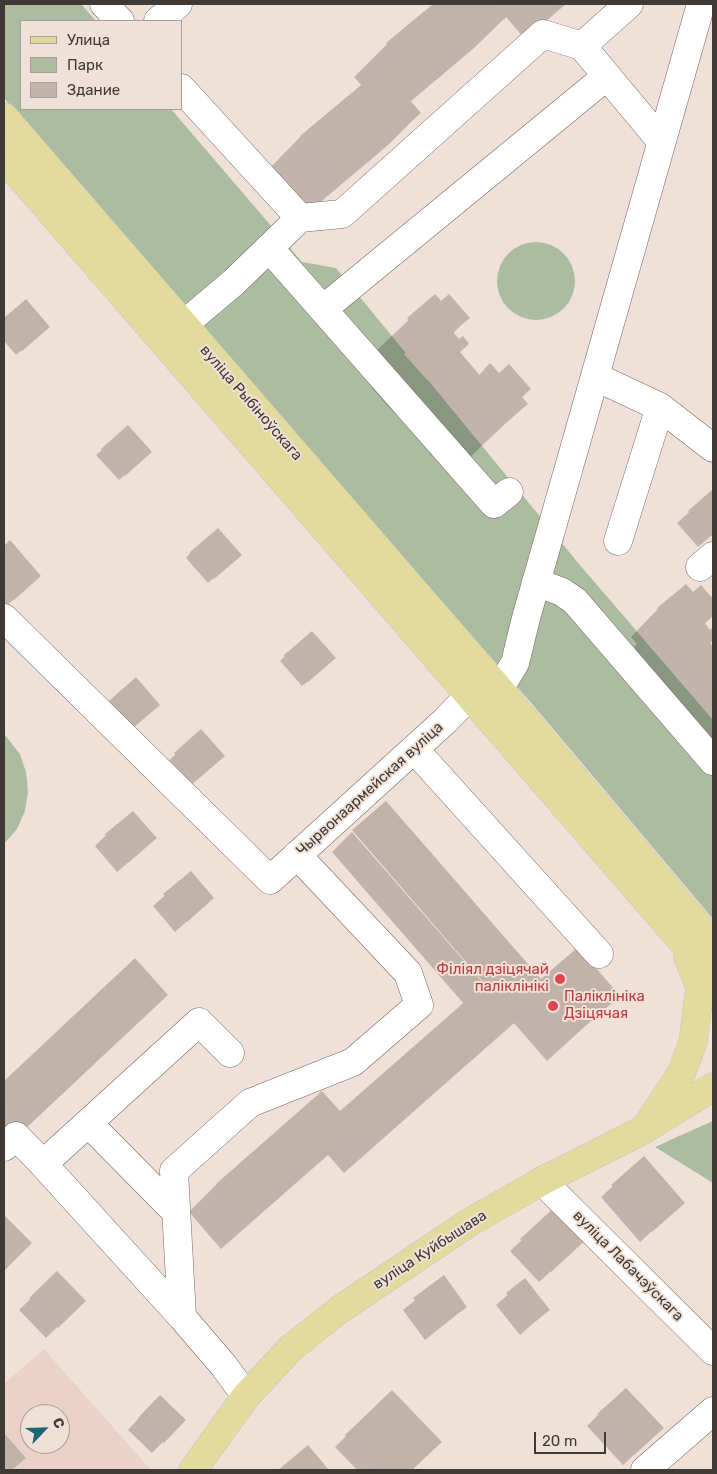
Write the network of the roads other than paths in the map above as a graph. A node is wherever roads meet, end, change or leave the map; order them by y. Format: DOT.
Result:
graph roads {
  1 [pos="104,4"];
  2 [pos="178,4"];
  3 [pos="629,4"];
  4 [pos="701,4"];
  5 [pos="119,20"];
  6 [pos="159,20"];
  7 [pos="582,46"];
  8 [pos="607,76"];
  9 [pos="182,89"];
  10 [pos="4,116"];
  11 [pos="661,141"];
  12 [pos="4,158"];
  13 [pos="300,218"];
  14 [pos="269,248"];
  15 [pos="323,309"];
  16 [pos="183,325"];
  17 [pos="596,377"];
  18 [pos="660,407"];
  19 [pos="713,448"];
  20 [pos="509,492"];
  21 [pos="618,541"];
  22 [pos="536,582"];
  23 [pos="4,618"];
  24 [pos="499,689"];
  25 [pos="469,696"];
  26 [pos="414,749"];
  27 [pos="713,761"];
  28 [pos="297,855"];
  29 [pos="681,940"];
  30 [pos="713,943"];
  31 [pos="599,954"];
  32 [pos="713,977"];
  33 [pos="230,1054"];
  34 [pos="713,1088"];
  35 [pos="89,1124"];
  36 [pos="644,1129"];
  37 [pos="4,1146"];
  38 [pos="43,1164"];
  39 [pos="542,1181"];
  40 [pos="176,1212"];
  41 [pos="182,1317"];
  42 [pos="713,1351"];
  43 [pos="246,1396"];
  44 [pos="713,1411"];
  45 [pos="193,1470"];
  46 [pos="645,1470"];
  1 -- 5 [label="street"];
  2 -- 6 [label="street"];
  3 -- 7 [label="street"];
  4 -- 11 [label="street"];
  7 -- 8 [label="street"];
  7 -- 13 [label="street"];
  8 -- 11 [label="street"];
  8 -- 15 [label="street"];
  9 -- 13 [label="street"];
  10 -- 16 [label="main road, вуліца Рыбіноўскага"];
  11 -- 17 [label="street"];
  12 -- 25 [label="main road, вуліца Рыбіноўскага"];
  13 -- 14 [label="street"];
  14 -- 15 [label="street"];
  14 -- 16 [label="street"];
  15 -- 20 [label="street"];
  16 -- 24 [label="main road, вуліца Рыбіноўскага"];
  17 -- 18 [label="street"];
  17 -- 22 [label="street"];
  18 -- 19 [label="street"];
  18 -- 21 [label="street"];
  22 -- 24 [label="street"];
  22 -- 27 [label="street"];
  23 -- 28 [label="street, Чырвонаармейская вуліца"];
  24 -- 30 [label="main road"];
  25 -- 26 [label="street, Чырвонаармейская вуліца"];
  25 -- 29 [label="main road"];
  26 -- 28 [label="street, Чырвонаармейская вуліца"];
  26 -- 31 [label="street"];
  28 -- 40 [label="street"];
  29 -- 32 [label="main road"];
  29 -- 36 [label="main road"];
  33 -- 35 [label="street"];
  34 -- 36 [label="main road, вуліца Куйбышава"];
  35 -- 38 [label="street"];
  35 -- 40 [label="street"];
  36 -- 39 [label="main road, вуліца Куйбышава"];
  37 -- 38 [label="street"];
  38 -- 41 [label="street"];
  39 -- 42 [label="street, вуліца Лабачэўскага"];
  39 -- 43 [label="main road, вуліца Куйбышава"];
  40 -- 41 [label="street"];
  41 -- 43 [label="street"];
  43 -- 45 [label="main road, вуліца Куйбышава"];
  44 -- 46 [label="street"];
}
